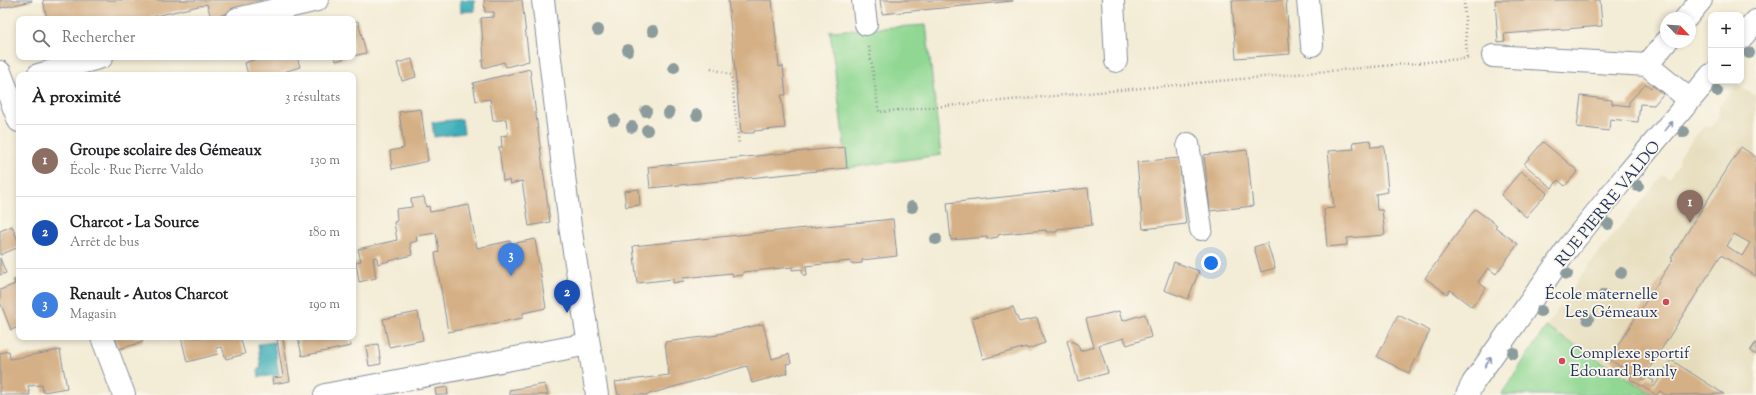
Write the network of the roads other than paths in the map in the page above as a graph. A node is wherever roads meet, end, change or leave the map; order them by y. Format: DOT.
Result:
graph roads {
  1 [pos="318,0"];
  2 [pos="543,0"];
  3 [pos="863,0"];
  4 [pos="1113,0"];
  5 [pos="1308,0"];
  6 [pos="1701,0"];
  7 [pos="1691,12"];
  8 [pos="250,16"];
  9 [pos="1756,21"];
  10 [pos="866,24"];
  11 [pos="1744,35"];
  12 [pos="1312,45"];
  13 [pos="1661,48"];
  14 [pos="1493,56"];
  15 [pos="91,60"];
  16 [pos="1116,61"];
  17 [pos="1647,65"];
  18 [pos="49,72"];
  19 [pos="8,79"];
  20 [pos="1708,79"];
  21 [pos="1690,100"];
  22 [pos="16,110"];
  23 [pos="1188,144"];
  24 [pos="1200,229"];
  25 [pos="103,340"];
  26 [pos="588,344"];
  27 [pos="124,395"];
  28 [pos="325,395"];
  29 [pos="597,395"];
  30 [pos="1467,395"];
  1 -- 8 [label="street"];
  2 -- 26 [label="street"];
  3 -- 10 [label="street"];
  4 -- 16 [label="street"];
  5 -- 12 [label="street"];
  6 -- 7 [label="street"];
  9 -- 11 [label="street"];
  13 -- 17 [label="street"];
  14 -- 17 [label="street"];
  15 -- 18 [label="street"];
  17 -- 21 [label="street"];
  19 -- 22 [label="street"];
  20 -- 21 [label="street, RUE PIERRE VALDO"];
  30 -- 21 [label="street, RUE PIERRE VALDO, one-way"];
  23 -- 24 [label="street"];
  25 -- 27 [label="street"];
  26 -- 28 [label="street"];
  26 -- 29 [label="street"];
}
